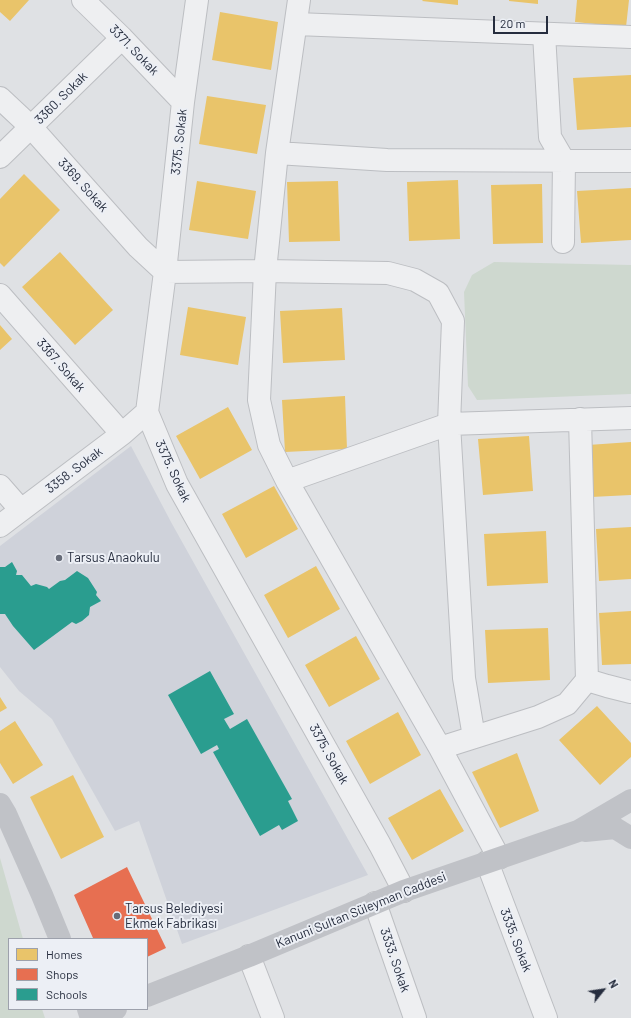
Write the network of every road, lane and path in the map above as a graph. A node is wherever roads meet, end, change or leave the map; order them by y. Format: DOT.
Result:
graph roads {
  1 [pos="83,0"];
  2 [pos="197,0"];
  3 [pos="299,0"];
  4 [pos="296,24"];
  5 [pos="544,34"];
  6 [pos="631,37"];
  7 [pos="122,38"];
  8 [pos="0,98"];
  9 [pos="183,102"];
  10 [pos="31,127"];
  11 [pos="277,153"];
  12 [pos="0,157"];
  13 [pos="564,161"];
  14 [pos="631,161"];
  15 [pos="563,242"];
  16 [pos="265,271"];
  17 [pos="165,272"];
  18 [pos="0,295"];
  19 [pos="147,412"];
  20 [pos="631,418"];
  21 [pos="580,419"];
  22 [pos="449,424"];
  23 [pos="122,434"];
  24 [pos="287,481"];
  25 [pos="0,486"];
  26 [pos="21,510"];
  27 [pos="0,526"];
  28 [pos="587,680"];
  29 [pos="631,692"];
  30 [pos="474,737"];
  31 [pos="440,748"];
  32 [pos="631,800"];
  33 [pos="0,804"];
  34 [pos="578,831"];
  35 [pos="631,838"];
  36 [pos="493,860"];
  37 [pos="404,891"];
  38 [pos="375,903"];
  39 [pos="60,938"];
  40 [pos="248,956"];
  41 [pos="148,996"];
  42 [pos="111,1010"];
  43 [pos="88,1015"];
  44 [pos="273,1018"];
  45 [pos="415,1018"];
  46 [pos="546,1018"];
  1 -- 7 [label="street, 3371. Sokak"];
  2 -- 9 [label="street, 3375. Sokak"];
  3 -- 4 [label="street, 3335. Sokak"];
  4 -- 5 [label="street"];
  4 -- 11 [label="street, 3335. Sokak"];
  5 -- 6 [label="street"];
  5 -- 13 [label="street"];
  7 -- 9 [label="street, 3371. Sokak"];
  7 -- 10 [label="street, 3360. Sokak"];
  8 -- 10 [label="street, 3369. Sokak"];
  9 -- 17 [label="street, 3375. Sokak"];
  10 -- 12 [label="street, 3360. Sokak"];
  10 -- 17 [label="street, 3369. Sokak"];
  11 -- 13 [label="street"];
  11 -- 16 [label="street, 3335. Sokak"];
  13 -- 14 [label="street"];
  13 -- 15 [label="street"];
  16 -- 17 [label="street"];
  16 -- 22 [label="street"];
  16 -- 24 [label="street, 3335. Sokak"];
  17 -- 19 [label="street, 3375. Sokak"];
  18 -- 23 [label="street, 3367. Sokak"];
  19 -- 23 [label="street, 3358. Sokak"];
  19 -- 37 [label="street, 3375. Sokak"];
  20 -- 21 [label="street"];
  21 -- 22 [label="street"];
  21 -- 28 [label="street"];
  22 -- 24 [label="street"];
  22 -- 30 [label="street"];
  23 -- 26 [label="street, 3358. Sokak"];
  24 -- 31 [label="street, 3335. Sokak"];
  25 -- 26 [label="street"];
  26 -- 27 [label="street, 3358. Sokak"];
  28 -- 29 [label="street"];
  28 -- 30 [label="street"];
  30 -- 31 [label="street"];
  31 -- 36 [label="street, 3335. Sokak"];
  32 -- 34 [label="street"];
  33 -- 39 [label="street"];
  34 -- 35 [label="street"];
  34 -- 36 [label="street, Kanuni Sultan Süleyman Caddesi"];
  36 -- 37 [label="street, Kanuni Sultan Süleyman Caddesi"];
  36 -- 46 [label="street, 3335. Sokak"];
  37 -- 38 [label="street, Kanuni Sultan Süleyman Caddesi"];
  38 -- 40 [label="street, Kanuni Sultan Süleyman Caddesi"];
  38 -- 45 [label="street, 3333. Sokak"];
  40 -- 41 [label="street, Kanuni Sultan Süleyman Caddesi"];
  40 -- 44 [label="street"];
  42 -- 43 [label="street"];
}
